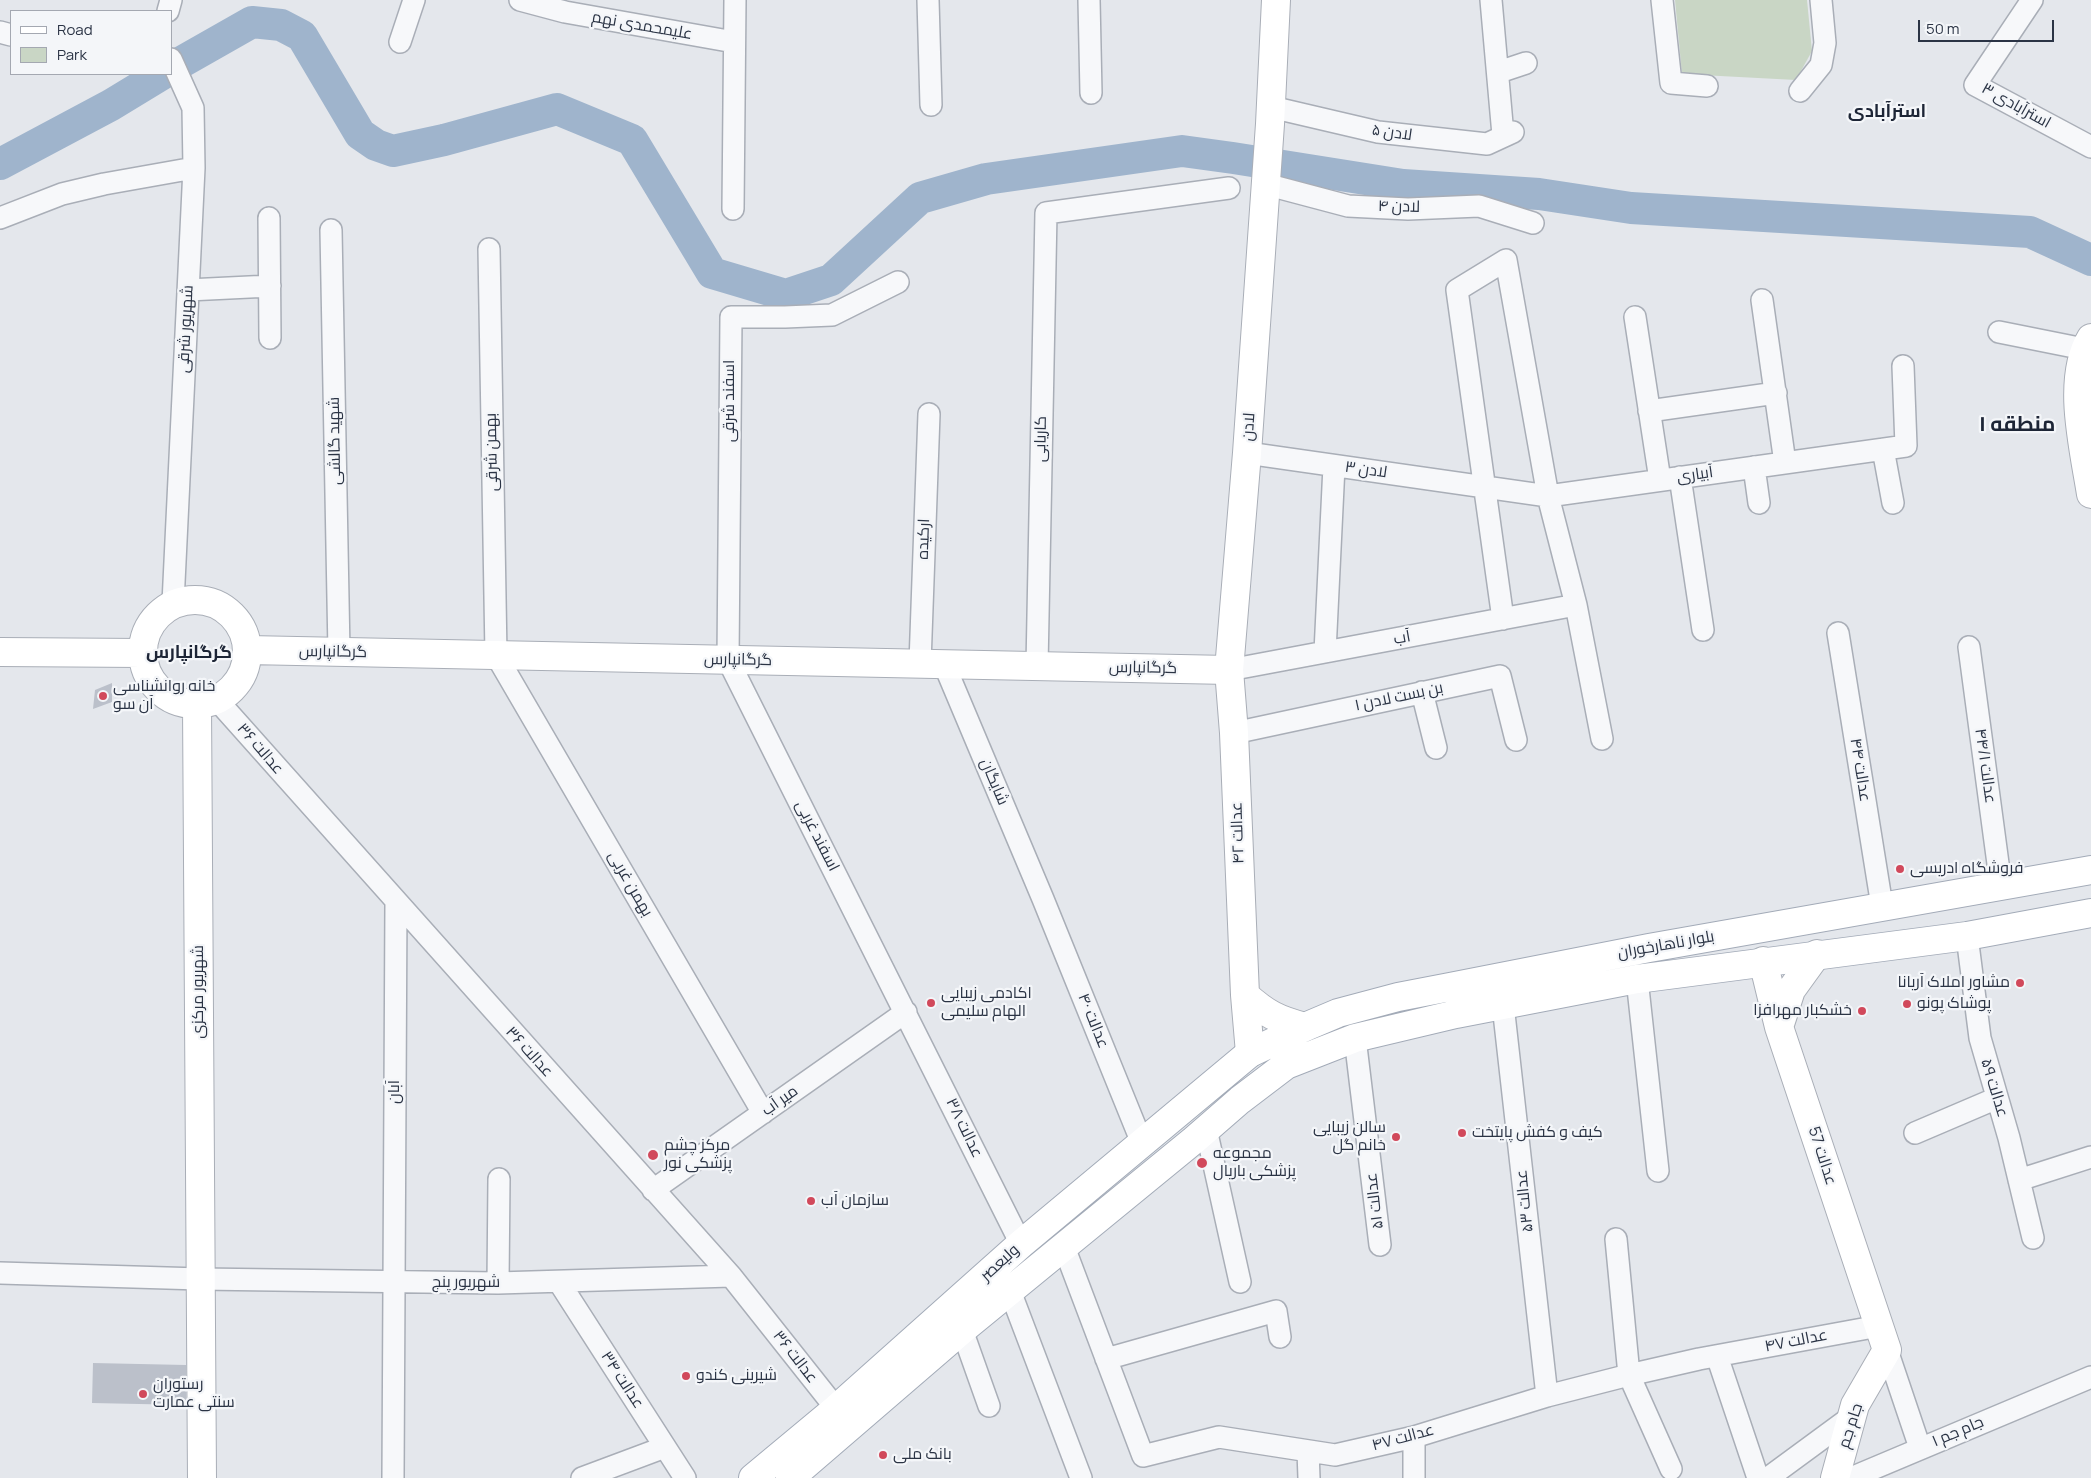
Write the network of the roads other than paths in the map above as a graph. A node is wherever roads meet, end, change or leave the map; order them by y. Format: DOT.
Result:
graph roads {
  1 [pos="414,0"];
  2 [pos="520,0"];
  3 [pos="735,0"];
  4 [pos="928,0"];
  5 [pos="1089,0"];
  6 [pos="1276,0"];
  7 [pos="1491,0"];
  8 [pos="1662,0"];
  9 [pos="1821,0"];
  10 [pos="2032,0"];
  11 [pos="567,6"];
  12 [pos="400,42"];
  13 [pos="734,42"];
  14 [pos="172,61"];
  15 [pos="1526,62"];
  16 [pos="1498,72"];
  17 [pos="1707,86"];
  18 [pos="1800,90"];
  19 [pos="1091,93"];
  20 [pos="931,104"];
  21 [pos="1270,116"];
  22 [pos="2091,147"];
  23 [pos="194,168"];
  24 [pos="1265,184"];
  25 [pos="1229,188"];
  26 [pos="733,209"];
  27 [pos="0,218"];
  28 [pos="270,218"];
  29 [pos="1533,223"];
  30 [pos="331,230"];
  31 [pos="488,249"];
  32 [pos="898,282"];
  33 [pos="270,286"];
  34 [pos="188,290"];
  35 [pos="1762,300"];
  36 [pos="1635,317"];
  37 [pos="1999,332"];
  38 [pos="270,338"];
  39 [pos="2088,344"];
  40 [pos="1903,366"];
  41 [pos="1776,393"];
  42 [pos="1649,411"];
  43 [pos="929,414"];
  44 [pos="1883,449"];
  45 [pos="1247,453"];
  46 [pos="1785,463"];
  47 [pos="1334,466"];
  48 [pos="1754,467"];
  49 [pos="1670,479"];
  50 [pos="1484,486"];
  51 [pos="2091,491"];
  52 [pos="1548,496"];
  53 [pos="1759,503"];
  54 [pos="1893,503"];
  55 [pos="173,603"];
  56 [pos="1576,605"];
  57 [pos="1503,619"];
  58 [pos="1703,630"];
  59 [pos="1838,633"];
  60 [pos="1969,647"];
  61 [pos="248,650"];
  62 [pos="0,652"];
  63 [pos="339,652"];
  64 [pos="1325,652"];
  65 [pos="142,653"];
  66 [pos="496,655"];
  67 [pos="728,660"];
  68 [pos="932,664"];
  69 [pos="1037,666"];
  70 [pos="1229,670"];
  71 [pos="1422,692"];
  72 [pos="207,702"];
  73 [pos="1234,733"];
  74 [pos="1602,739"];
  75 [pos="1516,740"];
  76 [pos="1436,748"];
  77 [pos="2091,870"];
  78 [pos="2001,886"];
  79 [pos="1043,899"];
  80 [pos="396,902"];
  81 [pos="1882,906"];
  82 [pos="2091,913"];
  83 [pos="1757,929"];
  84 [pos="1967,936"];
  85 [pos="1817,954"];
  86 [pos="1763,961"];
  87 [pos="1637,979"];
  88 [pos="1245,995"];
  89 [pos="1503,1005"];
  90 [pos="906,1012"];
  91 [pos="1306,1027"];
  92 [pos="1779,1027"];
  93 [pos="1355,1038"];
  94 [pos="1250,1053"];
  95 [pos="1286,1066"];
  96 [pos="1997,1098"];
  97 [pos="763,1113"];
  98 [pos="1206,1129"];
  99 [pos="1915,1133"];
  100 [pos="1142,1143"];
  101 [pos="2091,1157"];
  102 [pos="1658,1171"];
  103 [pos="498,1179"];
  104 [pos="2019,1180"];
  105 [pos="653,1190"];
  106 [pos="2033,1238"];
  107 [pos="1616,1239"];
  108 [pos="1021,1244"];
  109 [pos="1380,1245"];
  110 [pos="1064,1247"];
  111 [pos="0,1273"];
  112 [pos="731,1276"];
  113 [pos="200,1279"];
  114 [pos="559,1282"];
  115 [pos="1240,1282"];
  116 [pos="394,1283"];
  117 [pos="498,1283"];
  118 [pos="1010,1291"];
  119 [pos="962,1330"];
  120 [pos="1280,1337"];
  121 [pos="1883,1338"];
  122 [pos="1716,1356"];
  123 [pos="1106,1358"];
  124 [pos="1629,1375"];
  125 [pos="2091,1377"];
  126 [pos="1547,1396"];
  127 [pos="988,1406"];
  128 [pos="843,1418"];
  129 [pos="1851,1418"];
  130 [pos="1414,1437"];
  131 [pos="665,1448"];
  132 [pos="1920,1448"];
  133 [pos="1308,1451"];
  134 [pos="1670,1469"];
  135 [pos="202,1478"];
  136 [pos="393,1478"];
  137 [pos="582,1478"];
  138 [pos="685,1478"];
  139 [pos="753,1478"];
  140 [pos="790,1478"];
  141 [pos="1081,1478"];
  142 [pos="1309,1478"];
  143 [pos="1414,1478"];
  144 [pos="1758,1478"];
  145 [pos="1768,1478"];
  146 [pos="1835,1478"];
  147 [pos="1851,1478"];
  1 -- 12 [label="street"];
  2 -- 11 [label="street, علیمحمدی نهم"];
  3 -- 13 [label="street"];
  4 -- 20 [label="street"];
  5 -- 19 [label="street"];
  6 -- 21 [label="main road"];
  7 -- 16 [label="street"];
  8 -- 17 [label="street"];
  9 -- 18 [label="street"];
  10 -- 22 [label="street, استرآبادی ۳"];
  11 -- 13 [label="street, علیمحمدی نهم"];
  13 -- 26 [label="street"];
  14 -- 23 [label="street, شهریور شرقی"];
  15 -- 16 [label="street"];
  16 -- 21 [label="street, ۵ لادن"];
  21 -- 24 [label="main road, لادن"];
  23 -- 27 [label="street"];
  23 -- 34 [label="street, شهریور شرقی"];
  24 -- 29 [label="street, ۴ لادن"];
  24 -- 45 [label="main road, لادن"];
  25 -- 69 [label="street, کاریابی"];
  28 -- 33 [label="street"];
  30 -- 63 [label="street, شهید گالشی"];
  31 -- 66 [label="street, بهمن شرقی"];
  32 -- 67 [label="street, اسفند شرقی"];
  33 -- 34 [label="street"];
  33 -- 38 [label="street"];
  34 -- 55 [label="street, شهریور شرقی"];
  35 -- 41 [label="street"];
  36 -- 42 [label="street"];
  37 -- 39 [label="street"];
  39 -- 51 [label="main road"];
  40 -- 44 [label="street, آبیاری"];
  41 -- 42 [label="street"];
  41 -- 46 [label="street"];
  42 -- 49 [label="street"];
  43 -- 68 [label="street, ارکیده"];
  44 -- 46 [label="street, آبیاری"];
  44 -- 54 [label="street"];
  45 -- 47 [label="street, ۳ لادن"];
  45 -- 70 [label="main road, لادن"];
  46 -- 48 [label="street, آبیاری"];
  47 -- 50 [label="street, ۳ لادن"];
  47 -- 64 [label="street"];
  48 -- 49 [label="street, آبیاری"];
  48 -- 53 [label="street"];
  49 -- 52 [label="street, آبیاری"];
  49 -- 58 [label="street"];
  50 -- 52 [label="street, آبیاری"];
  50 -- 52 [label="street"];
  50 -- 57 [label="street"];
  52 -- 56 [label="street"];
  55 -- 61 [label="main road"];
  55 -- 65 [label="main road"];
  56 -- 57 [label="street, آب"];
  56 -- 74 [label="street"];
  57 -- 64 [label="street, آب"];
  59 -- 81 [label="street, ۴۴ عدالت"];
  60 -- 78 [label="street, ۴۴/۱ عدالت"];
  61 -- 63 [label="main road, گرگانپارس"];
  61 -- 72 [label="main road"];
  62 -- 65 [label="main road"];
  63 -- 66 [label="main road, گرگانپارس"];
  64 -- 70 [label="street, آب"];
  65 -- 72 [label="main road"];
  66 -- 67 [label="main road, گرگانپارس"];
  66 -- 97 [label="street, بهمن غربی"];
  67 -- 68 [label="main road, گرگانپارس"];
  67 -- 90 [label="street, اسفند غربی"];
  68 -- 69 [label="main road, گرگانپارس"];
  68 -- 79 [label="street, شایگان"];
  69 -- 70 [label="main road, گرگانپارس"];
  70 -- 73 [label="main road, عدالت ۴۲"];
  71 -- 73 [label="street, ۱ بن بست لادن"];
  71 -- 75 [label="street, ۱ بن بست لادن"];
  71 -- 76 [label="street"];
  72 -- 80 [label="street, عدالت ۳۶"];
  72 -- 113 [label="main road, شهریور مرکزی"];
  73 -- 88 [label="main road, عدالت ۴۲"];
  77 -- 78 [label="main road, بلوار ناهارخوران"];
  78 -- 81 [label="main road, بلوار ناهارخوران"];
  79 -- 100 [label="street, عدالت ۴۰"];
  80 -- 105 [label="street, عدالت ۳۶"];
  80 -- 116 [label="street, آبان"];
  81 -- 83 [label="main road, بلوار ناهارخوران"];
  82 -- 84 [label="main road, بلوار ناهارخوران"];
  83 -- 86 [label="main road, عدالت 57"];
  83 -- 91 [label="main road, بلوار ناهارخوران"];
  84 -- 85 [label="main road, بلوار ناهارخوران"];
  84 -- 96 [label="street, عدالت ۵۹"];
  85 -- 86 [label="main road, بلوار ناهارخوران"];
  85 -- 92 [label="main road"];
  86 -- 87 [label="main road, بلوار ناهارخوران"];
  86 -- 92 [label="main road, عدالت 57"];
  87 -- 89 [label="main road, بلوار ناهارخوران"];
  87 -- 102 [label="street"];
  88 -- 91 [label="main road"];
  88 -- 94 [label="main road, عدالت ۴۲"];
  89 -- 93 [label="main road, بلوار ناهارخوران"];
  89 -- 126 [label="street, عدالت ۵۳"];
  90 -- 97 [label="street, میر آب"];
  90 -- 108 [label="street, عدالت ۳۸"];
  91 -- 94 [label="main road, بلوار ناهارخوران"];
  92 -- 121 [label="main road, عدالت 57"];
  93 -- 95 [label="main road, بلوار ناهارخوران"];
  93 -- 109 [label="street, عدالت ۵۱"];
  94 -- 100 [label="main road, ولیعصر"];
  95 -- 98 [label="main road, ولیعصر"];
  96 -- 99 [label="street"];
  96 -- 104 [label="street, عدالت ۵۹"];
  97 -- 105 [label="street, میر آب"];
  98 -- 110 [label="main road, ولیعصر"];
  98 -- 115 [label="street"];
  100 -- 108 [label="main road, ولیعصر"];
  101 -- 104 [label="street"];
  103 -- 117 [label="street"];
  104 -- 106 [label="street, عدالت ۵۹"];
  105 -- 112 [label="street, عدالت ۳۶"];
  107 -- 124 [label="street"];
  108 -- 128 [label="main road, ولیعصر"];
  110 -- 118 [label="main road, ولیعصر"];
  110 -- 123 [label="street, عدالت ۴۷"];
  111 -- 113 [label="street, شهریور پنج"];
  112 -- 114 [label="street, شهریور پنج"];
  112 -- 128 [label="street, عدالت ۳۶"];
  113 -- 116 [label="street, شهریور پنج"];
  113 -- 135 [label="main road, شهریور مرکزی"];
  114 -- 117 [label="street, شهریور پنج"];
  114 -- 131 [label="street, عدالت ۳۴"];
  116 -- 117 [label="street, شهریور پنج"];
  116 -- 136 [label="street, آبان"];
  118 -- 119 [label="main road, ولیعصر"];
  118 -- 141 [label="street"];
  119 -- 127 [label="street"];
  119 -- 128 [label="main road, ولیعصر"];
  120 -- 123 [label="street"];
  121 -- 122 [label="street, عدالت ۴۷"];
  121 -- 129 [label="main road, جام جم"];
  121 -- 132 [label="street, ۱ جام جم"];
  122 -- 124 [label="street, عدالت ۴۷"];
  122 -- 144 [label="street"];
  123 -- 133 [label="street, عدالت ۴۷"];
  124 -- 126 [label="street, عدالت ۴۷"];
  124 -- 134 [label="street"];
  125 -- 132 [label="street, ۱ جام جم"];
  126 -- 130 [label="street, عدالت ۴۷"];
  128 -- 139 [label="main road, ولیعصر"];
  128 -- 140 [label="main road, ولیعصر"];
  129 -- 145 [label="street"];
  129 -- 146 [label="main road, جام جم"];
  130 -- 133 [label="street, عدالت ۴۷"];
  130 -- 143 [label="street"];
  131 -- 137 [label="street"];
  131 -- 138 [label="street, عدالت ۳۴"];
  132 -- 147 [label="street"];
  133 -- 142 [label="street"];
}
